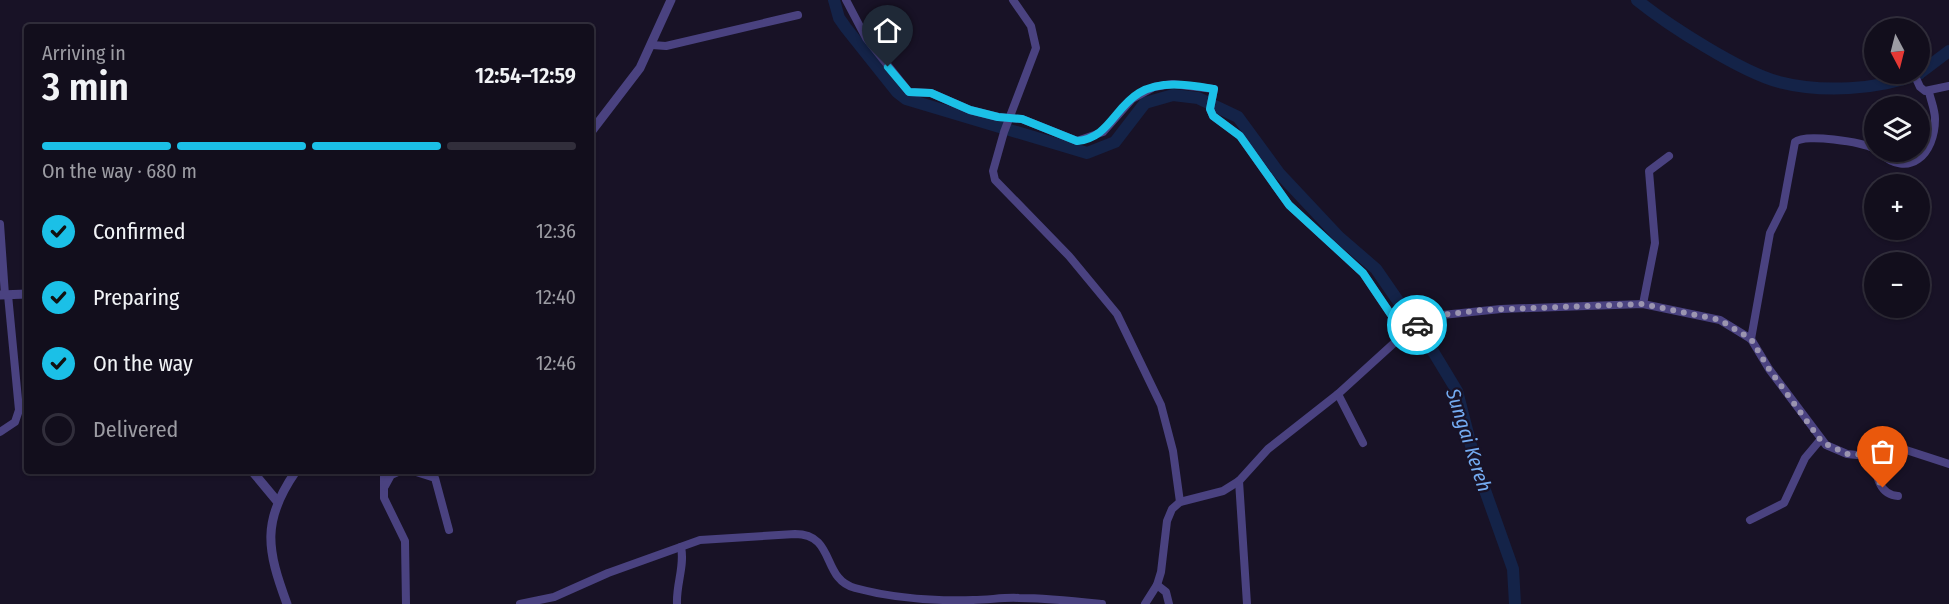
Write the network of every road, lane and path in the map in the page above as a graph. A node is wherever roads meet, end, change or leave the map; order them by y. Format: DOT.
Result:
graph roads {
  1 [pos="671,0"];
  2 [pos="846,0"];
  3 [pos="1013,0"];
  4 [pos="798,15"];
  5 [pos="652,45"];
  6 [pos="1919,84"];
  7 [pos="1949,86"];
  8 [pos="1929,92"];
  9 [pos="1006,125"];
  10 [pos="594,128"];
  11 [pos="1930,136"];
  12 [pos="1864,145"];
  13 [pos="1669,156"];
  14 [pos="1889,162"];
  15 [pos="1914,162"];
  16 [pos="0,224"];
  17 [pos="1,241"];
  18 [pos="24,294"];
  19 [pos="5,295"];
  20 [pos="1643,304"];
  21 [pos="1407,331"];
  22 [pos="1751,339"];
  23 [pos="1338,394"];
  24 [pos="0,432"];
  25 [pos="1821,439"];
  26 [pos="1363,443"];
  27 [pos="1873,455"];
  28 [pos="1949,464"];
  29 [pos="254,474"];
  30 [pos="294,474"];
  31 [pos="388,474"];
  32 [pos="424,474"];
  33 [pos="1239,481"];
  34 [pos="1898,496"];
  35 [pos="277,501"];
  36 [pos="1180,502"];
  37 [pos="1750,520"];
  38 [pos="448,530"];
  39 [pos="681,547"];
  40 [pos="1157,585"];
  41 [pos="1040,601"];
  42 [pos="287,604"];
  43 [pos="406,604"];
  44 [pos="520,604"];
  45 [pos="677,604"];
  46 [pos="1102,604"];
  47 [pos="1145,604"];
  48 [pos="1169,604"];
  49 [pos="1246,604"];
  1 -- 5 [label="street"];
  2 -- 9 [label="street"];
  3 -- 9 [label="street"];
  4 -- 5 [label="street"];
  5 -- 10 [label="street"];
  6 -- 8 [label="street"];
  7 -- 8 [label="street"];
  8 -- 11 [label="street"];
  9 -- 21 [label="street"];
  9 -- 36 [label="street"];
  12 -- 22 [label="street"];
  13 -- 20 [label="street"];
  14 -- 15 [label="street"];
  16 -- 17 [label="street"];
  17 -- 19 [label="street"];
  18 -- 19 [label="street"];
  19 -- 24 [label="street"];
  20 -- 21 [label="street"];
  20 -- 22 [label="street"];
  21 -- 23 [label="street"];
  22 -- 25 [label="street"];
  23 -- 26 [label="street"];
  23 -- 33 [label="street"];
  25 -- 27 [label="street"];
  25 -- 37 [label="street"];
  27 -- 28 [label="street"];
  27 -- 34 [label="street"];
  29 -- 35 [label="street"];
  30 -- 35 [label="street"];
  31 -- 43 [label="street"];
  32 -- 38 [label="street"];
  33 -- 36 [label="street"];
  33 -- 49 [label="street"];
  35 -- 42 [label="street"];
  36 -- 40 [label="street"];
  39 -- 41 [label="street"];
  39 -- 44 [label="street"];
  39 -- 45 [label="street"];
  40 -- 47 [label="street"];
  40 -- 48 [label="street"];
  41 -- 46 [label="street"];
}
